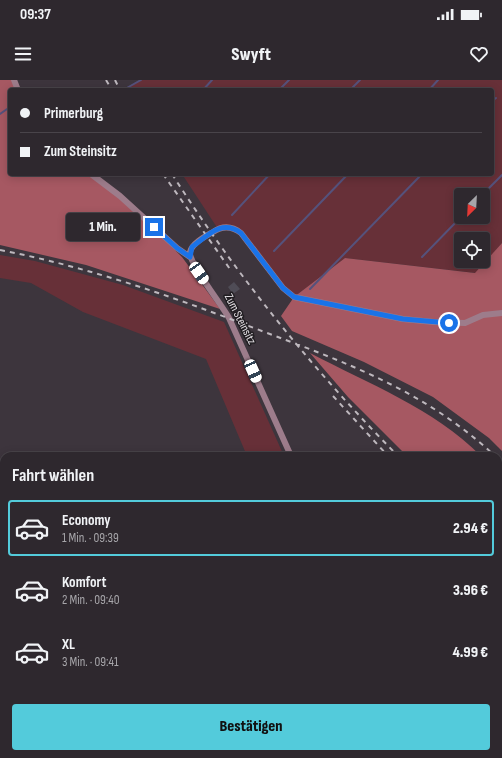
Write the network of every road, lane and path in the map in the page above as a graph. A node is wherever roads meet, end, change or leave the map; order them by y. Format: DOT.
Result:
graph roads {
  1 [pos="94,176"];
  2 [pos="191,259"];
  3 [pos="502,313"];
  4 [pos="289,452"];
  1 -- 2 [label="street, Zum Steinsitz"];
  2 -- 3 [label="street"];
  2 -- 4 [label="street, Zum Steinsitz"];
}
